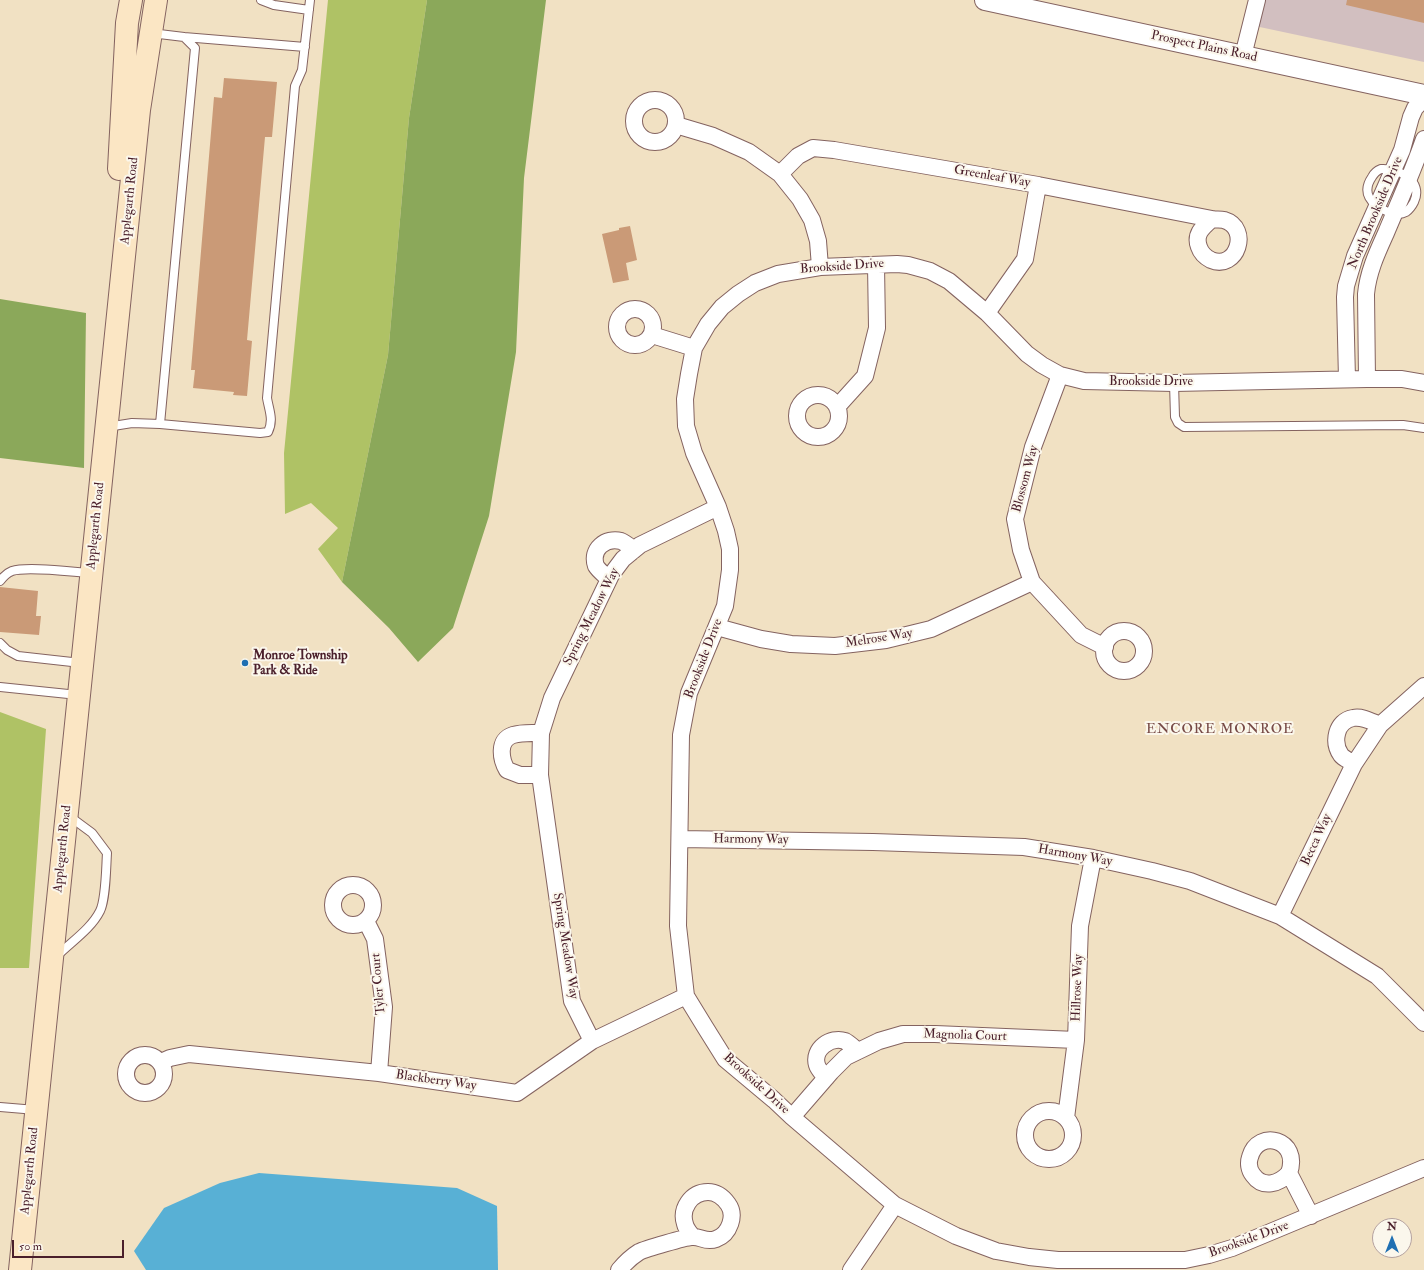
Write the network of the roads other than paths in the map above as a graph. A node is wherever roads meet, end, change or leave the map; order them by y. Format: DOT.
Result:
graph roads {
  1 [pos="131,0"];
  2 [pos="156,0"];
  3 [pos="261,0"];
  4 [pos="310,0"];
  5 [pos="985,0"];
  6 [pos="1257,0"];
  7 [pos="309,10"];
  8 [pos="150,33"];
  9 [pos="184,37"];
  10 [pos="305,46"];
  11 [pos="1244,56"];
  12 [pos="1424,95"];
  13 [pos="1424,99"];
  14 [pos="676,125"];
  15 [pos="1424,139"];
  16 [pos="1393,170"];
  17 [pos="780,174"];
  18 [pos="1410,177"];
  19 [pos="1038,184"];
  20 [pos="1377,207"];
  21 [pos="1394,214"];
  22 [pos="1212,219"];
  23 [pos="876,265"];
  24 [pos="820,267"];
  25 [pos="987,313"];
  26 [pos="652,335"];
  27 [pos="694,348"];
  28 [pos="1060,374"];
  29 [pos="1347,379"];
  30 [pos="1367,379"];
  31 [pos="1174,383"];
  32 [pos="1424,383"];
  33 [pos="837,407"];
  34 [pos="160,424"];
  35 [pos="107,428"];
  36 [pos="1424,428"];
  37 [pos="718,507"];
  38 [pos="634,550"];
  39 [pos="92,574"];
  40 [pos="609,579"];
  41 [pos="0,581"];
  42 [pos="1032,582"];
  43 [pos="717,627"];
  44 [pos="0,643"];
  45 [pos="1104,647"];
  46 [pos="82,663"];
  47 [pos="1424,686"];
  48 [pos="0,687"];
  49 [pos="79,695"];
  50 [pos="1380,725"];
  51 [pos="541,733"];
  52 [pos="1354,764"];
  53 [pos="540,776"];
  54 [pos="67,814"];
  55 [pos="680,839"];
  56 [pos="1093,858"];
  57 [pos="1280,916"];
  58 [pos="366,921"];
  59 [pos="52,960"];
  60 [pos="686,996"];
  61 [pos="1424,1023"];
  62 [pos="1076,1040"];
  63 [pos="592,1041"];
  64 [pos="858,1051"];
  65 [pos="161,1062"];
  66 [pos="379,1073"];
  67 [pos="826,1078"];
  68 [pos="0,1107"];
  69 [pos="36,1110"];
  70 [pos="792,1117"];
  71 [pos="1066,1118"];
  72 [pos="1424,1168"];
  73 [pos="1289,1173"];
  74 [pos="895,1205"];
  75 [pos="1311,1216"];
  76 [pos="693,1237"];
  77 [pos="20,1270"];
  78 [pos="619,1270"];
  79 [pos="851,1270"];
  1 -- 35 [label="main road, Applegarth Road"];
  2 -- 8 [label="main road, Applegarth Road"];
  3 -- 7 [label="lane"];
  4 -- 7 [label="lane"];
  5 -- 11 [label="street, Prospect Plains Road"];
  6 -- 11 [label="street"];
  7 -- 10 [label="lane"];
  8 -- 9 [label="lane"];
  8 -- 35 [label="main road, Applegarth Road"];
  9 -- 10 [label="lane"];
  9 -- 34 [label="lane"];
  10 -- 34 [label="lane"];
  11 -- 12 [label="street, Prospect Plains Road"];
  13 -- 16 [label="street, North Brookside Drive"];
  14 -- 17 [label="street"];
  15 -- 18 [label="street, North Brookside Drive"];
  16 -- 18 [label="lane"];
  16 -- 20 [label="street, North Brookside Drive"];
  17 -- 19 [label="street, Greenleaf Way"];
  17 -- 24 [label="street"];
  18 -- 21 [label="street, North Brookside Drive"];
  19 -- 22 [label="street, Greenleaf Way"];
  19 -- 25 [label="street"];
  20 -- 21 [label="lane"];
  20 -- 29 [label="street, North Brookside Drive"];
  21 -- 30 [label="street, North Brookside Drive"];
  23 -- 24 [label="street, Brookside Drive"];
  23 -- 25 [label="street, Brookside Drive"];
  23 -- 33 [label="street"];
  24 -- 27 [label="street, Brookside Drive"];
  25 -- 28 [label="street, Brookside Drive"];
  26 -- 27 [label="street"];
  27 -- 37 [label="street, Brookside Drive"];
  28 -- 31 [label="street, Brookside Drive"];
  28 -- 42 [label="street, Blossom Way"];
  29 -- 30 [label="street, Brookside Drive"];
  29 -- 31 [label="street, Brookside Drive"];
  30 -- 32 [label="street, Brookside Drive"];
  31 -- 36 [label="lane"];
  34 -- 35 [label="lane"];
  35 -- 39 [label="main road, Applegarth Road"];
  37 -- 38 [label="street, Spring Meadow Way"];
  37 -- 43 [label="street, Brookside Drive"];
  38 -- 40 [label="street, Spring Meadow Way"];
  38 -- 40 [label="street"];
  39 -- 41 [label="lane"];
  39 -- 46 [label="main road, Applegarth Road"];
  40 -- 51 [label="street, Spring Meadow Way"];
  42 -- 43 [label="street, Melrose Way"];
  42 -- 45 [label="street, Blossom Way"];
  43 -- 55 [label="street, Brookside Drive"];
  44 -- 46 [label="lane"];
  46 -- 49 [label="main road, Applegarth Road"];
  47 -- 50 [label="street, Becca Way"];
  48 -- 49 [label="lane"];
  49 -- 54 [label="main road, Applegarth Road"];
  50 -- 52 [label="street, Becca Way"];
  50 -- 52 [label="street"];
  51 -- 53 [label="street, Spring Meadow Way"];
  51 -- 53 [label="street"];
  52 -- 57 [label="street, Becca Way"];
  53 -- 63 [label="street, Spring Meadow Way"];
  54 -- 59 [label="main road, Applegarth Road"];
  54 -- 59 [label="lane"];
  55 -- 56 [label="street, Harmony Way"];
  55 -- 60 [label="street, Brookside Drive"];
  56 -- 57 [label="street, Harmony Way"];
  56 -- 62 [label="street, Hillrose Way"];
  57 -- 61 [label="street, Harmony Way"];
  58 -- 66 [label="street, Tyler Court"];
  59 -- 69 [label="main road, Applegarth Road"];
  60 -- 63 [label="street, Blackberry Way"];
  60 -- 70 [label="street, Brookside Drive"];
  62 -- 64 [label="street, Magnolia Court"];
  62 -- 71 [label="street, Hillrose Way"];
  63 -- 66 [label="street, Blackberry Way"];
  64 -- 67 [label="street, Magnolia Court"];
  64 -- 67 [label="street"];
  65 -- 66 [label="street, Blackberry Way"];
  67 -- 70 [label="street, Magnolia Court"];
  68 -- 69 [label="lane"];
  69 -- 77 [label="main road, Applegarth Road"];
  70 -- 74 [label="street, Brookside Drive"];
  72 -- 75 [label="street, Brookside Drive"];
  73 -- 75 [label="street"];
  74 -- 75 [label="street, Brookside Drive"];
  74 -- 79 [label="street"];
  76 -- 78 [label="street"];
}
